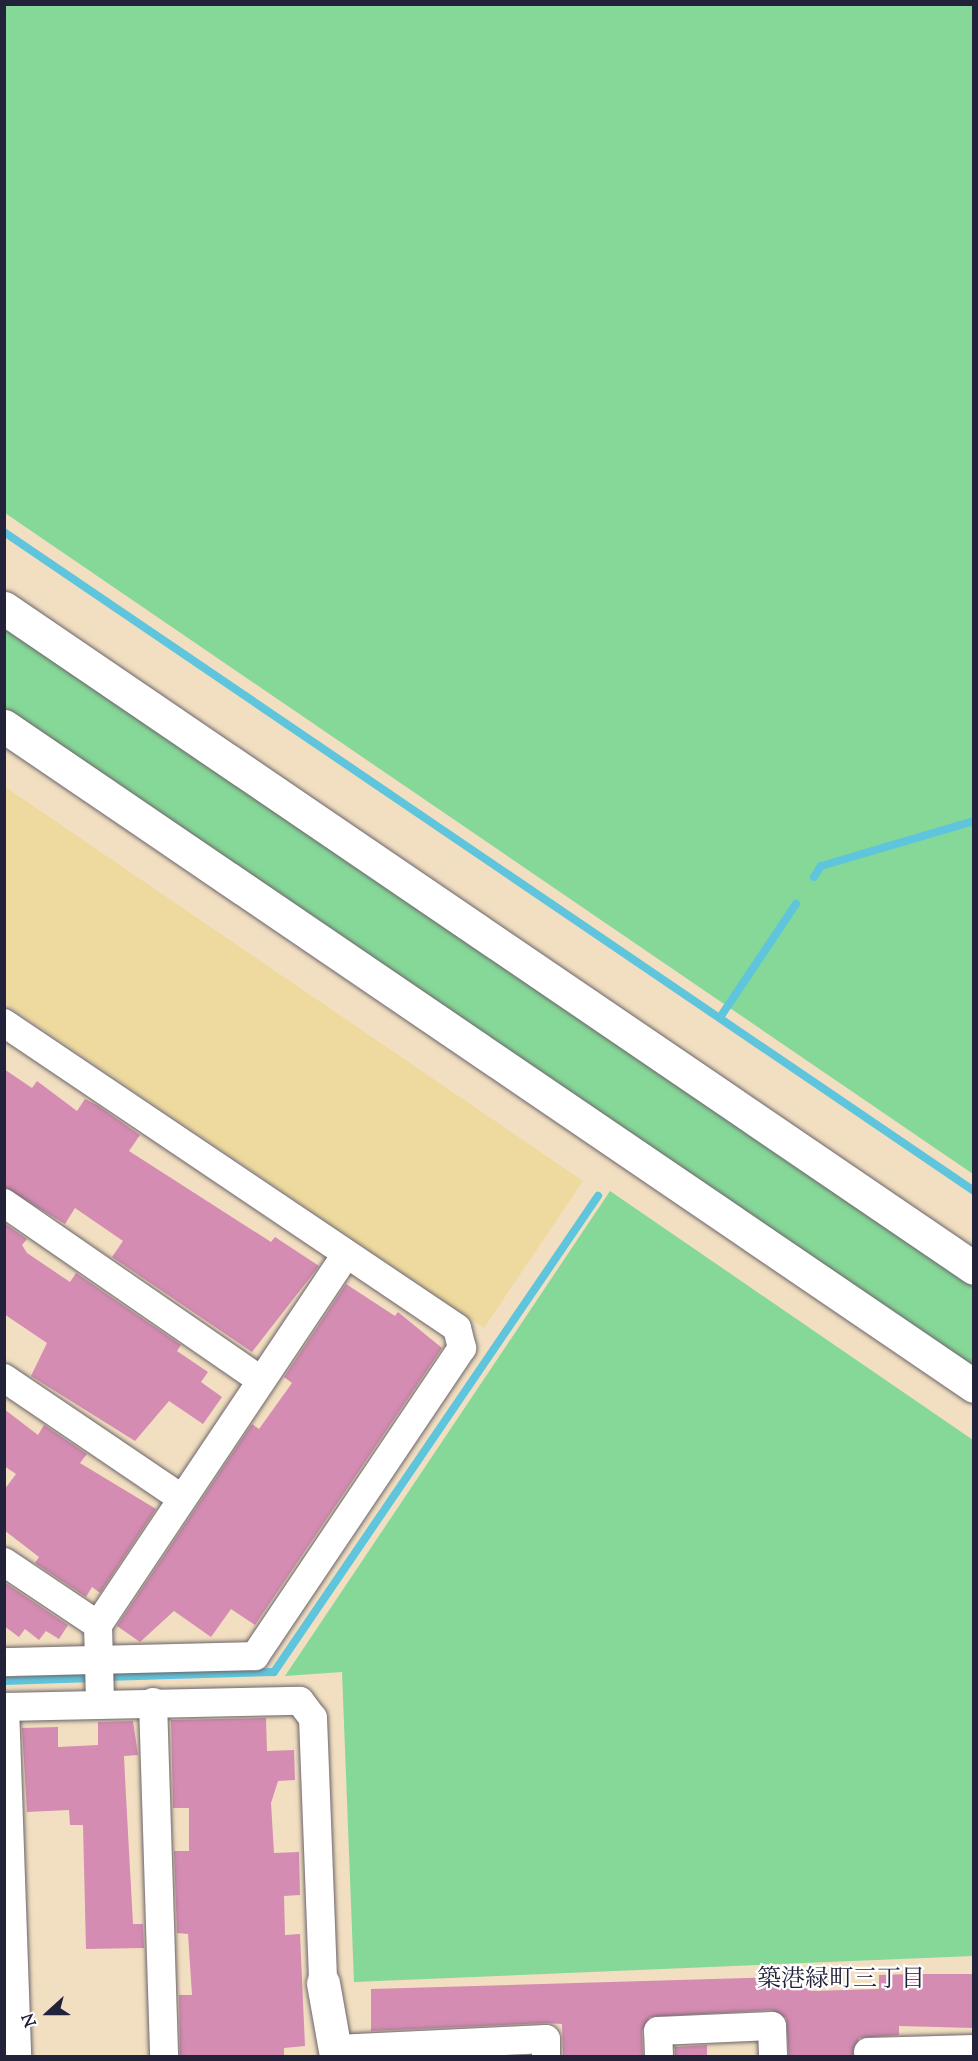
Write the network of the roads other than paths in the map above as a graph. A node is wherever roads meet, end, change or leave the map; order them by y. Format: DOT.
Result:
graph roads {
  1 [pos="4,608"];
  2 [pos="4,726"];
  3 [pos="4,1023"];
  4 [pos="4,1203"];
  5 [pos="345,1256"];
  6 [pos="974,1268"];
  7 [pos="4,1378"];
  8 [pos="261,1380"];
  9 [pos="974,1386"];
  10 [pos="180,1497"];
  11 [pos="4,1562"];
  12 [pos="98,1625"];
  13 [pos="4,1662"];
  14 [pos="100,1680"];
  15 [pos="153,1702"];
  16 [pos="5,1707"];
  17 [pos="323,1983"];
  18 [pos="974,2049"];
  19 [pos="868,2052"];
  20 [pos="336,2053"];
  21 [pos="17,2056"];
  22 [pos="164,2056"];
  23 [pos="546,2056"];
  24 [pos="659,2056"];
  25 [pos="773,2056"];
  1 -- 6 [label="street"];
  2 -- 9 [label="street"];
  3 -- 5 [label="street"];
  4 -- 8 [label="street"];
  5 -- 8 [label="street"];
  5 -- 14 [label="street"];
  7 -- 10 [label="street"];
  8 -- 10 [label="street"];
  10 -- 12 [label="street"];
  11 -- 12 [label="street"];
  12 -- 14 [label="street"];
  13 -- 14 [label="street"];
  14 -- 15 [label="street"];
  14 -- 16 [label="street"];
  15 -- 17 [label="street"];
  15 -- 22 [label="street"];
  16 -- 21 [label="street"];
  17 -- 20 [label="street"];
  18 -- 19 [label="street"];
  20 -- 23 [label="street"];
  24 -- 25 [label="street"];
}
